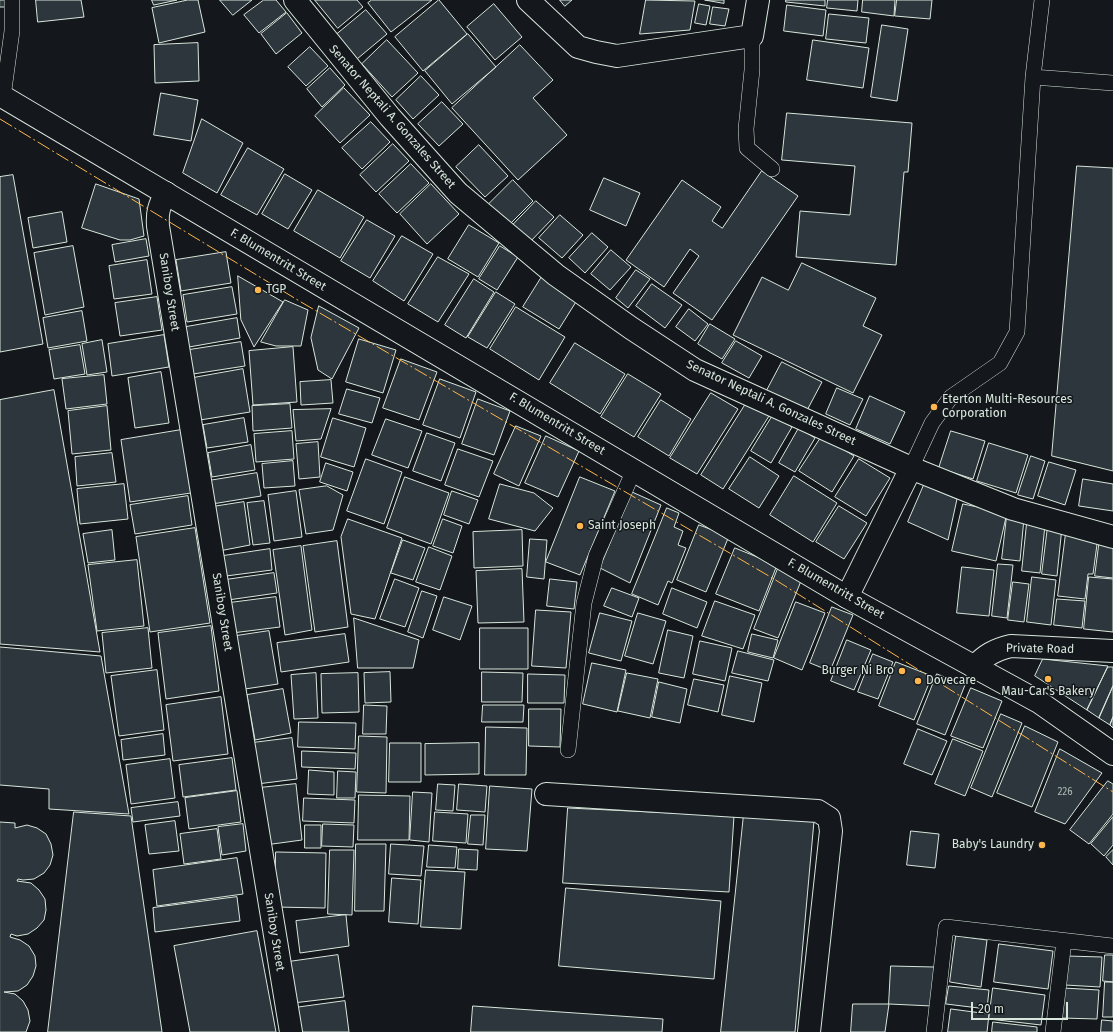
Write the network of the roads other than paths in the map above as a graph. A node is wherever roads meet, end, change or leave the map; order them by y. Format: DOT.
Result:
graph roads {
  1 [pos="12,0"];
  2 [pos="295,0"];
  3 [pos="528,0"];
  4 [pos="758,0"];
  5 [pos="1042,0"];
  6 [pos="752,36"];
  7 [pos="1033,77"];
  8 [pos="1113,83"];
  9 [pos="1,96"];
  10 [pos="772,169"];
  11 [pos="166,193"];
  12 [pos="911,468"];
  13 [pos="634,470"];
  14 [pos="1113,537"];
  15 [pos="847,597"];
  16 [pos="1113,651"];
  17 [pos="974,667"];
  18 [pos="568,750"];
  19 [pos="1113,754"];
  20 [pos="546,794"];
  21 [pos="1064,941"];
  22 [pos="1113,946"];
  23 [pos="291,1032"];
  24 [pos="809,1032"];
  25 [pos="934,1032"];
  26 [pos="1053,1032"];
  1 -- 9 [label="lane"];
  2 -- 12 [label="street, Senator Neptali A. Gonzales Street"];
  3 -- 6 [label="street"];
  4 -- 6 [label="street"];
  5 -- 7 [label="lane"];
  6 -- 10 [label="lane"];
  7 -- 8 [label="lane"];
  7 -- 12 [label="lane"];
  9 -- 11 [label="street, F. Blumentritt Street"];
  11 -- 13 [label="street, F. Blumentritt Street"];
  11 -- 23 [label="street, Saniboy Street"];
  12 -- 14 [label="street, Senator Neptali A. Gonzales Street"];
  12 -- 15 [label="street"];
  13 -- 15 [label="street, F. Blumentritt Street"];
  13 -- 18 [label="lane"];
  15 -- 17 [label="street, F. Blumentritt Street"];
  16 -- 17 [label="street, Private Road"];
  17 -- 19 [label="street, F. Blumentritt Street"];
  20 -- 24 [label="street"];
  21 -- 22 [label="lane"];
  21 -- 25 [label="lane"];
  21 -- 26 [label="lane"];
}
